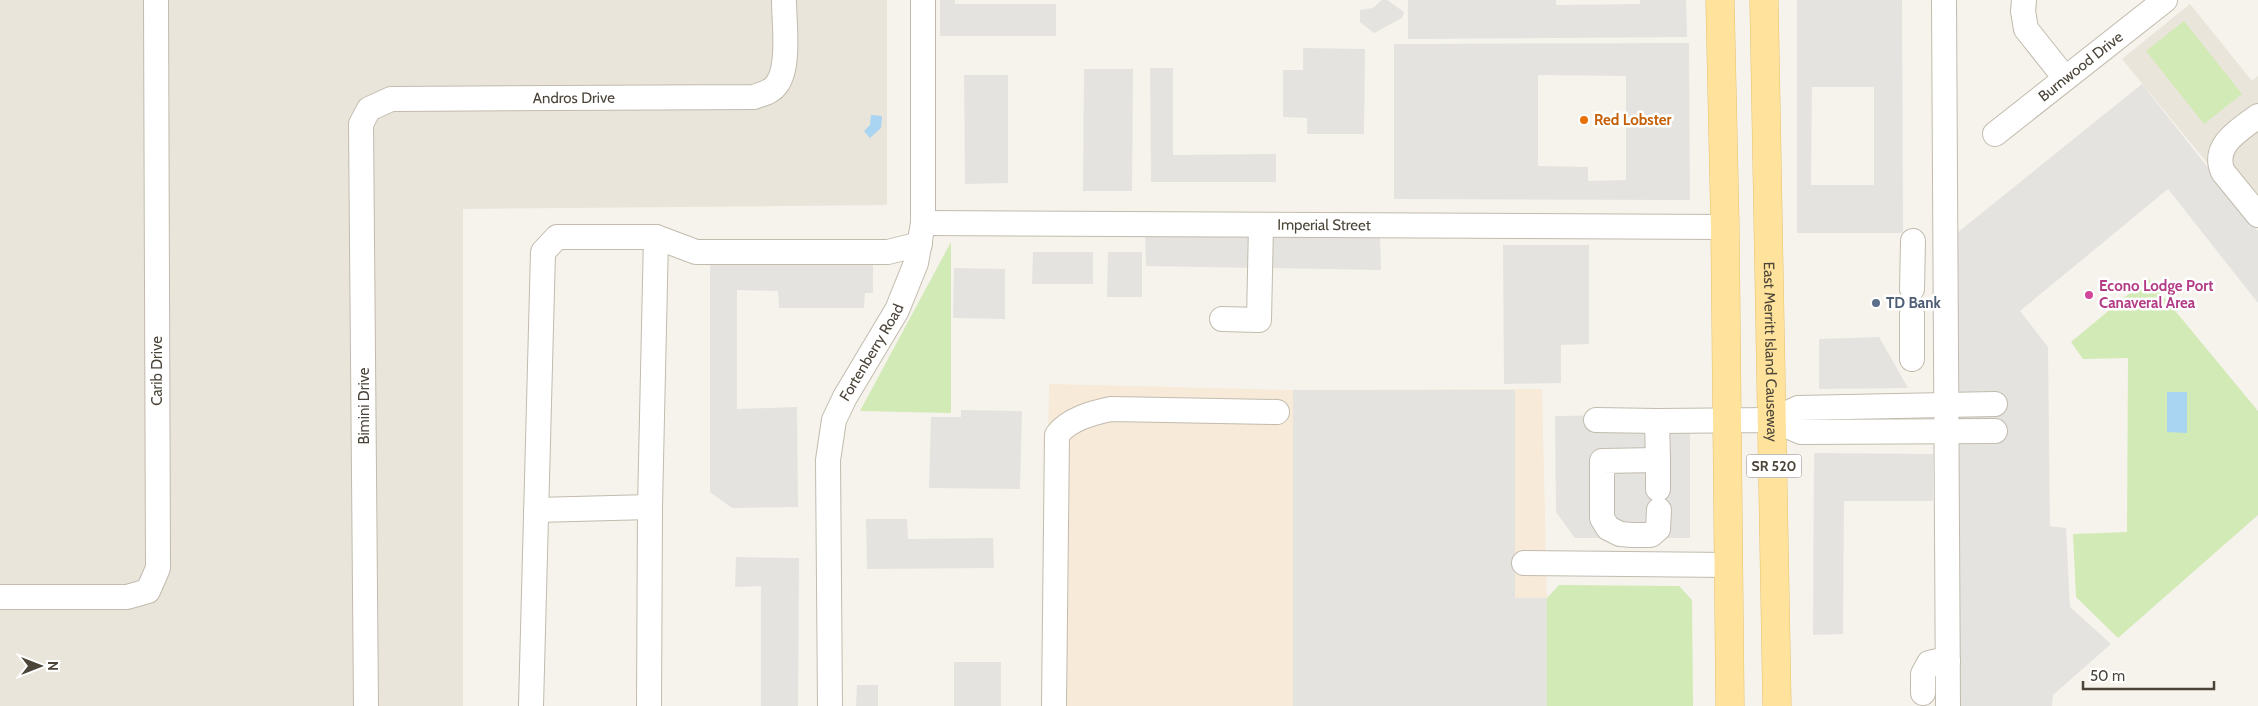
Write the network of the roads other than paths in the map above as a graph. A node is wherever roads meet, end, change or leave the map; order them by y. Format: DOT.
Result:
graph roads {
  1 [pos="156,0"];
  2 [pos="784,0"];
  3 [pos="923,0"];
  4 [pos="1720,0"];
  5 [pos="1764,0"];
  6 [pos="1944,0"];
  7 [pos="2024,0"];
  8 [pos="2165,0"];
  9 [pos="2065,78"];
  10 [pos="369,109"];
  11 [pos="2258,116"];
  12 [pos="1995,134"];
  13 [pos="2258,215"];
  14 [pos="1261,225"];
  15 [pos="1725,227"];
  16 [pos="922,234"];
  17 [pos="656,237"];
  18 [pos="1913,241"];
  19 [pos="1912,289"];
  20 [pos="1912,314"];
  21 [pos="1222,319"];
  22 [pos="1912,359"];
  23 [pos="1995,404"];
  24 [pos="1946,406"];
  25 [pos="1277,412"];
  26 [pos="1596,420"];
  27 [pos="1727,420"];
  28 [pos="1773,420"];
  29 [pos="1658,421"];
  30 [pos="1946,431"];
  31 [pos="1996,432"];
  32 [pos="1658,460"];
  33 [pos="650,507"];
  34 [pos="536,510"];
  35 [pos="1524,563"];
  36 [pos="1728,565"];
  37 [pos="0,597"];
  38 [pos="1948,661"];
  39 [pos="1923,693"];
  40 [pos="366,706"];
  41 [pos="531,706"];
  42 [pos="649,706"];
  43 [pos="830,706"];
  44 [pos="1054,706"];
  45 [pos="1730,706"];
  46 [pos="1777,706"];
  47 [pos="1948,706"];
  1 -- 37 [label="street, Carib Drive"];
  2 -- 10 [label="street, Andros Drive"];
  3 -- 16 [label="street, Fortenberry Road"];
  4 -- 15 [label="main road, SR 520"];
  5 -- 28 [label="main road, East Merritt Island Causeway / SR 520"];
  6 -- 24 [label="street"];
  7 -- 9 [label="street"];
  8 -- 9 [label="street, Burnwood Drive"];
  9 -- 12 [label="street, Burnwood Drive"];
  10 -- 40 [label="street, Bimini Drive"];
  11 -- 13 [label="street"];
  14 -- 15 [label="street, Imperial Street"];
  14 -- 16 [label="street, Imperial Street"];
  14 -- 21 [label="street"];
  15 -- 27 [label="main road, SR 520"];
  16 -- 17 [label="street, Imperial Street"];
  16 -- 43 [label="street, Fortenberry Road"];
  17 -- 33 [label="street"];
  17 -- 34 [label="street"];
  18 -- 19 [label="street"];
  20 -- 22 [label="street"];
  23 -- 24 [label="street"];
  24 -- 28 [label="street"];
  24 -- 30 [label="street"];
  25 -- 44 [label="street"];
  26 -- 29 [label="street"];
  27 -- 28 [label="street"];
  27 -- 29 [label="street"];
  27 -- 36 [label="main road, SR 520"];
  28 -- 30 [label="street"];
  28 -- 46 [label="main road, East Merritt Island Causeway / SR 520"];
  29 -- 32 [label="street"];
  30 -- 31 [label="street"];
  30 -- 38 [label="street"];
  32 -- 32 [label="street"];
  33 -- 34 [label="street"];
  33 -- 42 [label="street"];
  34 -- 41 [label="street"];
  35 -- 36 [label="street"];
  36 -- 45 [label="main road, SR 520"];
  38 -- 39 [label="street"];
  38 -- 47 [label="street"];
}
